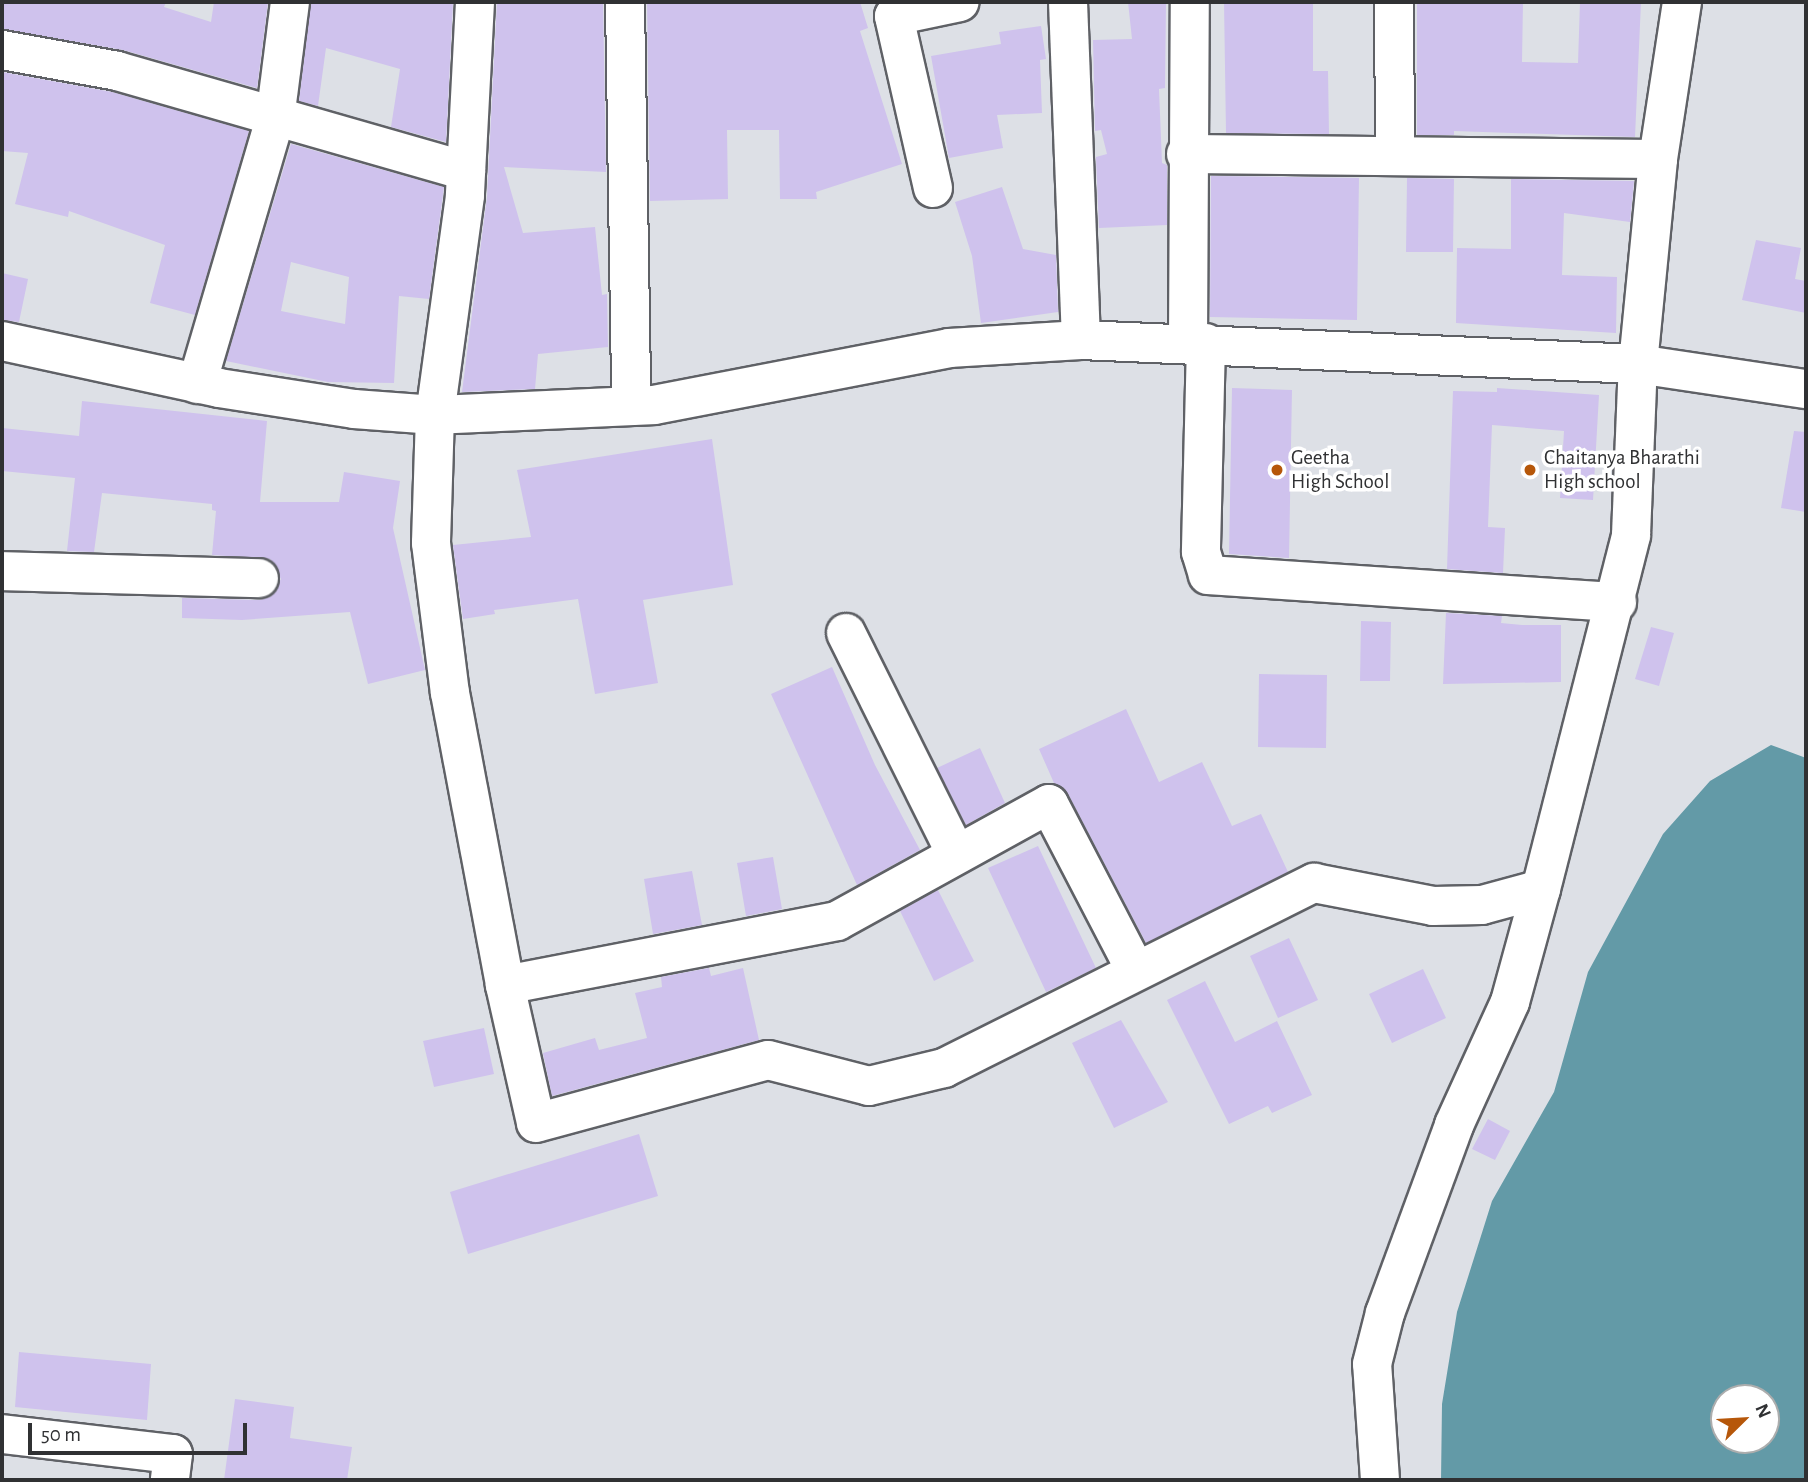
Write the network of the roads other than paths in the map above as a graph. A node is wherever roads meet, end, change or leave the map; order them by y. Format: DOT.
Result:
graph roads {
  1 [pos="290,2"];
  2 [pos="475,2"];
  3 [pos="625,2"];
  4 [pos="960,2"];
  5 [pos="1068,2"];
  6 [pos="1190,2"];
  7 [pos="1394,2"];
  8 [pos="1682,2"];
  9 [pos="2,50"];
  10 [pos="275,119"];
  11 [pos="1395,153"];
  12 [pos="1186,154"];
  13 [pos="1658,159"];
  14 [pos="467,171"];
  15 [pos="933,188"];
  16 [pos="1081,340"];
  17 [pos="2,341"];
  18 [pos="1197,343"];
  19 [pos="1638,364"];
  20 [pos="197,384"];
  21 [pos="1806,389"];
  22 [pos="631,405"];
  23 [pos="435,415"];
  24 [pos="2,571"];
  25 [pos="259,578"];
  26 [pos="1617,602"];
  27 [pos="846,633"];
  28 [pos="957,855"];
  29 [pos="1541,888"];
  30 [pos="1135,969"];
  31 [pos="505,985"];
  32 [pos="2,1434"];
  33 [pos="170,1480"];
  34 [pos="1380,1480"];
  1 -- 10 [label="street"];
  2 -- 14 [label="street"];
  3 -- 22 [label="street"];
  4 -- 15 [label="street"];
  5 -- 16 [label="street"];
  6 -- 12 [label="street"];
  7 -- 11 [label="street"];
  8 -- 13 [label="street"];
  9 -- 10 [label="street"];
  10 -- 14 [label="street"];
  10 -- 20 [label="street"];
  11 -- 12 [label="street"];
  11 -- 13 [label="street"];
  12 -- 18 [label="street"];
  13 -- 19 [label="street"];
  14 -- 23 [label="street"];
  16 -- 18 [label="street"];
  16 -- 22 [label="street"];
  17 -- 20 [label="street"];
  18 -- 19 [label="street"];
  18 -- 26 [label="street"];
  19 -- 21 [label="street"];
  19 -- 26 [label="street"];
  20 -- 23 [label="street"];
  22 -- 23 [label="street"];
  23 -- 31 [label="street"];
  24 -- 25 [label="street"];
  26 -- 29 [label="street"];
  27 -- 28 [label="street"];
  28 -- 30 [label="street"];
  28 -- 31 [label="street"];
  29 -- 30 [label="street"];
  29 -- 34 [label="street"];
  30 -- 31 [label="street"];
  32 -- 33 [label="street"];
}
